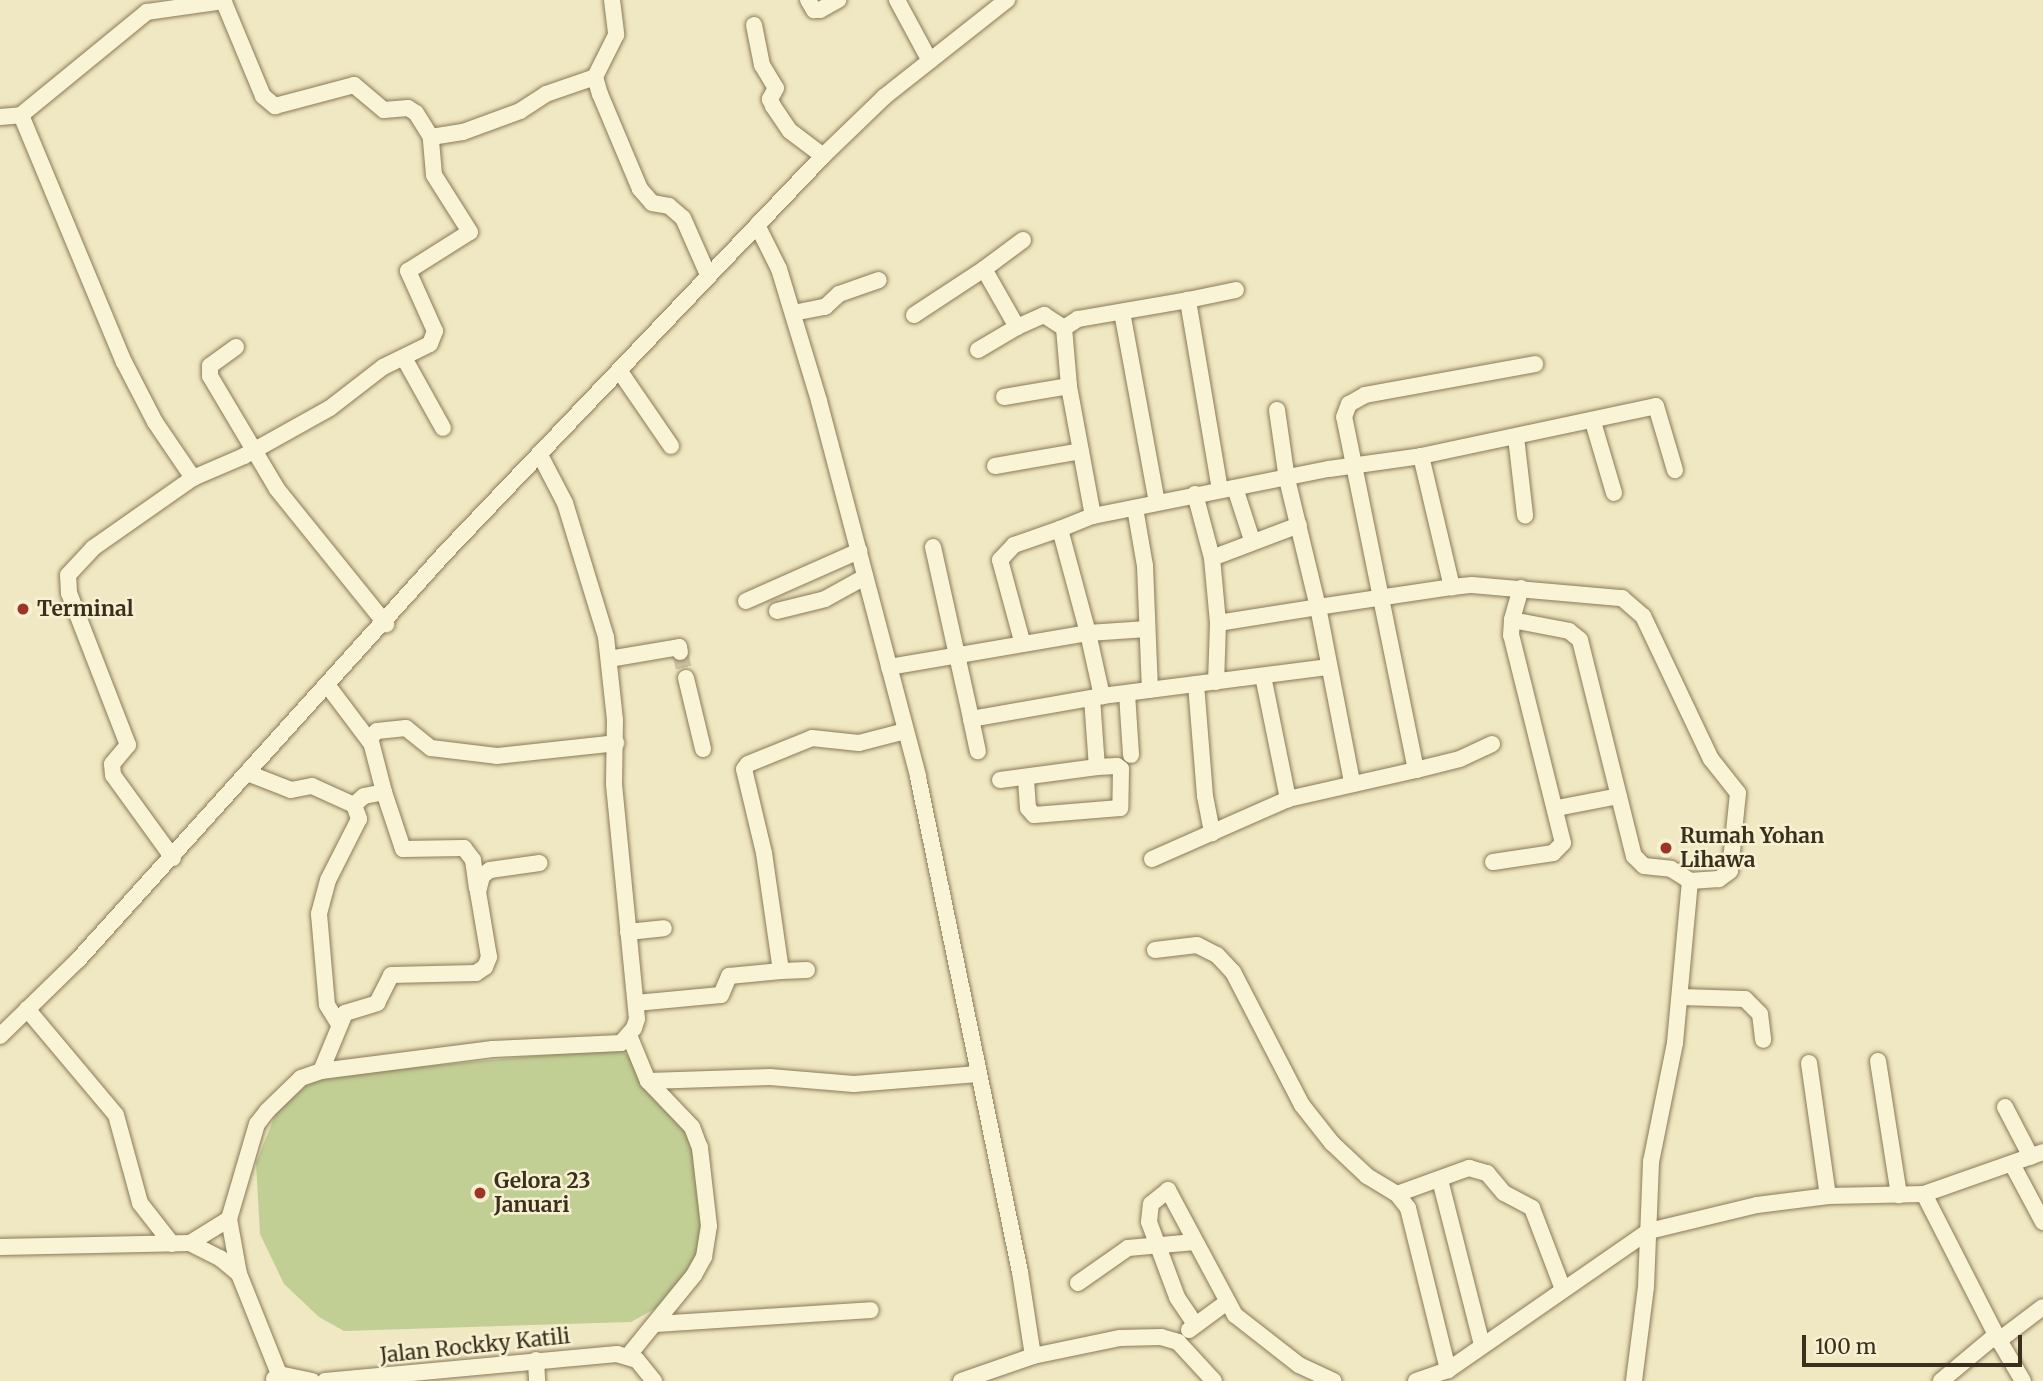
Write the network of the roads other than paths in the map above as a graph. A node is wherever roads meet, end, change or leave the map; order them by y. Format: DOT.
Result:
graph roads {
  1 [pos="612,0"];
  2 [pos="808,0"];
  3 [pos="838,0"];
  4 [pos="898,0"];
  5 [pos="223,1"];
  6 [pos="1005,1"];
  7 [pos="754,25"];
  8 [pos="930,61"];
  9 [pos="595,77"];
  10 [pos="21,115"];
  11 [pos="0,117"];
  12 [pos="432,137"];
  13 [pos="822,156"];
  14 [pos="757,225"];
  15 [pos="1023,240"];
  16 [pos="985,269"];
  17 [pos="709,276"];
  18 [pos="880,280"];
  19 [pos="1236,290"];
  20 [pos="1188,300"];
  21 [pos="793,313"];
  22 [pos="1122,313"];
  23 [pos="914,315"];
  24 [pos="1017,327"];
  25 [pos="1064,328"];
  26 [pos="236,347"];
  27 [pos="978,350"];
  28 [pos="404,358"];
  29 [pos="1535,364"];
  30 [pos="619,370"];
  31 [pos="1069,386"];
  32 [pos="1004,397"];
  33 [pos="1278,410"];
  34 [pos="1593,422"];
  35 [pos="443,428"];
  36 [pos="1516,437"];
  37 [pos="671,446"];
  38 [pos="1082,451"];
  39 [pos="252,452"];
  40 [pos="539,453"];
  41 [pos="1421,456"];
  42 [pos="995,466"];
  43 [pos="1356,466"];
  44 [pos="1675,470"];
  45 [pos="193,478"];
  46 [pos="1287,479"];
  47 [pos="1227,489"];
  48 [pos="1614,493"];
  49 [pos="1195,494"];
  50 [pos="1157,502"];
  51 [pos="1135,508"];
  52 [pos="1525,515"];
  53 [pos="1093,516"];
  54 [pos="1299,525"];
  55 [pos="1060,529"];
  56 [pos="1252,540"];
  57 [pos="933,547"];
  58 [pos="859,551"];
  59 [pos="1212,558"];
  60 [pos="865,577"];
  61 [pos="1452,587"];
  62 [pos="1521,588"];
  63 [pos="1382,598"];
  64 [pos="746,601"];
  65 [pos="1318,607"];
  66 [pos="777,611"];
  67 [pos="1512,620"];
  68 [pos="1218,623"];
  69 [pos="386,624"];
  70 [pos="1147,629"];
  71 [pos="1088,633"];
  72 [pos="1022,641"];
  73 [pos="680,652"];
  74 [pos="956,655"];
  75 [pos="609,659"];
  76 [pos="889,667"];
  77 [pos="1329,667"];
  78 [pos="1263,676"];
  79 [pos="686,678"];
  80 [pos="1216,682"];
  81 [pos="1196,684"];
  82 [pos="328,686"];
  83 [pos="1150,690"];
  84 [pos="1127,694"];
  85 [pos="1097,697"];
  86 [pos="971,719"];
  87 [pos="905,731"];
  88 [pos="370,743"];
  89 [pos="616,743"];
  90 [pos="1492,744"];
  91 [pos="703,749"];
  92 [pos="978,751"];
  93 [pos="1131,755"];
  94 [pos="1097,767"];
  95 [pos="1416,769"];
  96 [pos="250,774"];
  97 [pos="1026,777"];
  98 [pos="1000,780"];
  99 [pos="1352,782"];
  100 [pos="384,792"];
  101 [pos="1619,796"];
  102 [pos="1289,799"];
  103 [pos="354,805"];
  104 [pos="1557,808"];
  105 [pos="1212,833"];
  106 [pos="173,858"];
  107 [pos="1152,859"];
  108 [pos="1493,862"];
  109 [pos="540,863"];
  110 [pos="1690,881"];
  111 [pos="478,892"];
  112 [pos="664,928"];
  113 [pos="628,932"];
  114 [pos="1155,950"];
  115 [pos="807,970"];
  116 [pos="781,971"];
  117 [pos="1681,997"];
  118 [pos="636,1003"];
  119 [pos="27,1009"];
  120 [pos="339,1024"];
  121 [pos="629,1035"];
  122 [pos="0,1036"];
  123 [pos="1763,1040"];
  124 [pos="1878,1061"];
  125 [pos="1809,1063"];
  126 [pos="321,1071"];
  127 [pos="978,1074"];
  128 [pos="648,1081"];
  129 [pos="2005,1107"];
  130 [pos="2037,1155"];
  131 [pos="2011,1164"];
  132 [pos="1440,1180"];
  133 [pos="1397,1194"];
  134 [pos="1924,1194"];
  135 [pos="1899,1195"];
  136 [pos="1828,1196"];
  137 [pos="229,1219"];
  138 [pos="2043,1222"];
  139 [pos="1649,1231"];
  140 [pos="1195,1242"];
  141 [pos="190,1243"];
  142 [pos="1157,1243"];
  143 [pos="172,1244"];
  144 [pos="0,1247"];
  145 [pos="239,1274"];
  146 [pos="1078,1283"];
  147 [pos="1563,1289"];
  148 [pos="1227,1302"];
  149 [pos="2043,1307"];
  150 [pos="871,1310"];
  151 [pos="656,1324"];
  152 [pos="1195,1324"];
  153 [pos="1997,1338"];
  154 [pos="1178,1342"];
  155 [pos="1482,1345"];
  156 [pos="628,1356"];
  157 [pos="1032,1356"];
  158 [pos="536,1360"];
  159 [pos="1448,1370"];
  160 [pos="276,1377"];
  161 [pos="312,1381"];
  162 [pos="325,1381"];
  163 [pos="537,1381"];
  164 [pos="654,1381"];
  165 [pos="961,1381"];
  166 [pos="1214,1381"];
  167 [pos="1332,1381"];
  168 [pos="1416,1381"];
  169 [pos="1634,1381"];
  170 [pos="1941,1381"];
  171 [pos="2023,1381"];
  1 -- 9 [label="street"];
  2 -- 3 [label="street"];
  4 -- 8 [label="street"];
  5 -- 10 [label="street"];
  5 -- 12 [label="street"];
  6 -- 8 [label="street"];
  7 -- 13 [label="street"];
  8 -- 13 [label="street"];
  9 -- 12 [label="street"];
  9 -- 17 [label="street"];
  10 -- 11 [label="street"];
  10 -- 45 [label="street"];
  12 -- 28 [label="street"];
  13 -- 14 [label="street"];
  14 -- 17 [label="street"];
  14 -- 21 [label="street"];
  15 -- 16 [label="street"];
  16 -- 23 [label="street"];
  16 -- 24 [label="street"];
  17 -- 30 [label="street"];
  18 -- 21 [label="street"];
  19 -- 20 [label="street"];
  20 -- 22 [label="street"];
  20 -- 47 [label="street"];
  21 -- 58 [label="street"];
  22 -- 25 [label="street"];
  22 -- 50 [label="street"];
  24 -- 25 [label="street"];
  24 -- 27 [label="street"];
  25 -- 31 [label="street"];
  26 -- 39 [label="street"];
  28 -- 35 [label="street"];
  28 -- 39 [label="street"];
  29 -- 43 [label="street"];
  30 -- 37 [label="street"];
  30 -- 40 [label="street"];
  31 -- 32 [label="street"];
  31 -- 38 [label="street"];
  33 -- 46 [label="street"];
  34 -- 36 [label="street"];
  34 -- 44 [label="street"];
  34 -- 48 [label="street"];
  36 -- 41 [label="street"];
  36 -- 52 [label="street"];
  38 -- 42 [label="street"];
  38 -- 53 [label="street"];
  39 -- 45 [label="street"];
  39 -- 69 [label="street"];
  40 -- 69 [label="street"];
  40 -- 75 [label="street"];
  41 -- 43 [label="street"];
  41 -- 61 [label="street"];
  43 -- 46 [label="street"];
  43 -- 63 [label="street"];
  45 -- 106 [label="street"];
  46 -- 47 [label="street"];
  46 -- 54 [label="street"];
  47 -- 49 [label="street"];
  47 -- 56 [label="street"];
  49 -- 50 [label="street"];
  49 -- 59 [label="street"];
  50 -- 51 [label="street"];
  51 -- 53 [label="street"];
  51 -- 70 [label="street"];
  53 -- 55 [label="street"];
  54 -- 56 [label="street"];
  54 -- 65 [label="street"];
  55 -- 71 [label="street"];
  55 -- 72 [label="street"];
  56 -- 59 [label="street"];
  57 -- 74 [label="street"];
  58 -- 60 [label="street"];
  58 -- 64 [label="street"];
  59 -- 68 [label="street"];
  60 -- 66 [label="street"];
  60 -- 76 [label="street"];
  61 -- 62 [label="street"];
  61 -- 63 [label="street"];
  62 -- 67 [label="street"];
  62 -- 110 [label="street"];
  63 -- 65 [label="street"];
  63 -- 95 [label="street"];
  65 -- 68 [label="street"];
  65 -- 77 [label="street"];
  67 -- 101 [label="street"];
  67 -- 104 [label="street"];
  68 -- 80 [label="street"];
  69 -- 82 [label="street"];
  70 -- 71 [label="street"];
  70 -- 83 [label="street"];
  71 -- 72 [label="street"];
  71 -- 85 [label="street"];
  72 -- 74 [label="street"];
  73 -- 75 [label="street"];
  74 -- 76 [label="street"];
  74 -- 86 [label="street"];
  75 -- 89 [label="street"];
  76 -- 87 [label="street"];
  77 -- 78 [label="street"];
  77 -- 99 [label="street"];
  78 -- 80 [label="street"];
  78 -- 102 [label="street"];
  79 -- 91 [label="street"];
  80 -- 81 [label="street"];
  81 -- 83 [label="street"];
  81 -- 105 [label="street"];
  82 -- 88 [label="street"];
  82 -- 96 [label="street"];
  83 -- 84 [label="street"];
  84 -- 85 [label="street"];
  84 -- 93 [label="street"];
  85 -- 86 [label="street"];
  85 -- 94 [label="street"];
  86 -- 92 [label="street"];
  87 -- 116 [label="street"];
  87 -- 127 [label="street"];
  88 -- 89 [label="street"];
  88 -- 100 [label="street"];
  89 -- 113 [label="street"];
  90 -- 95 [label="street"];
  94 -- 97 [label="street"];
  94 -- 97 [label="street"];
  95 -- 99 [label="street"];
  96 -- 103 [label="street"];
  96 -- 106 [label="street"];
  97 -- 98 [label="street"];
  99 -- 102 [label="street"];
  100 -- 103 [label="street"];
  100 -- 111 [label="street"];
  101 -- 104 [label="street"];
  101 -- 110 [label="street"];
  102 -- 105 [label="street"];
  103 -- 120 [label="street"];
  104 -- 108 [label="street"];
  105 -- 107 [label="street"];
  106 -- 119 [label="street"];
  109 -- 111 [label="street"];
  110 -- 117 [label="street"];
  111 -- 120 [label="street"];
  112 -- 113 [label="street"];
  113 -- 118 [label="street"];
  114 -- 133 [label="street"];
  115 -- 116 [label="street"];
  116 -- 118 [label="street"];
  117 -- 123 [label="street"];
  117 -- 139 [label="street"];
  118 -- 121 [label="street"];
  119 -- 122 [label="street"];
  119 -- 143 [label="street"];
  120 -- 126 [label="street"];
  121 -- 126 [label="street"];
  121 -- 128 [label="street"];
  124 -- 135 [label="street"];
  125 -- 136 [label="street"];
  126 -- 137 [label="street"];
  127 -- 128 [label="street"];
  127 -- 157 [label="street"];
  128 -- 151 [label="street"];
  129 -- 130 [label="street"];
  130 -- 131 [label="street"];
  131 -- 134 [label="street"];
  131 -- 138 [label="street"];
  132 -- 133 [label="street"];
  132 -- 147 [label="street"];
  132 -- 155 [label="street"];
  133 -- 159 [label="street"];
  134 -- 135 [label="street"];
  134 -- 153 [label="street"];
  135 -- 136 [label="street"];
  136 -- 139 [label="street"];
  137 -- 141 [label="street"];
  137 -- 145 [label="street"];
  139 -- 147 [label="street"];
  139 -- 169 [label="street"];
  140 -- 142 [label="street"];
  140 -- 142 [label="street"];
  140 -- 148 [label="street"];
  141 -- 143 [label="street"];
  141 -- 145 [label="street"];
  142 -- 146 [label="street"];
  142 -- 152 [label="street"];
  143 -- 144 [label="street"];
  145 -- 160 [label="street"];
  147 -- 155 [label="street"];
  148 -- 152 [label="street"];
  148 -- 167 [label="street"];
  149 -- 153 [label="street"];
  150 -- 151 [label="street"];
  151 -- 156 [label="street"];
  152 -- 154 [label="street"];
  153 -- 170 [label="street"];
  153 -- 171 [label="street"];
  154 -- 157 [label="street"];
  154 -- 166 [label="street"];
  155 -- 159 [label="street"];
  156 -- 158 [label="street, Jalan Rockky Katili"];
  156 -- 164 [label="street"];
  157 -- 165 [label="street"];
  158 -- 162 [label="street, Jalan Rockky Katili"];
  158 -- 163 [label="street"];
  159 -- 168 [label="street"];
  160 -- 161 [label="street"];
}
